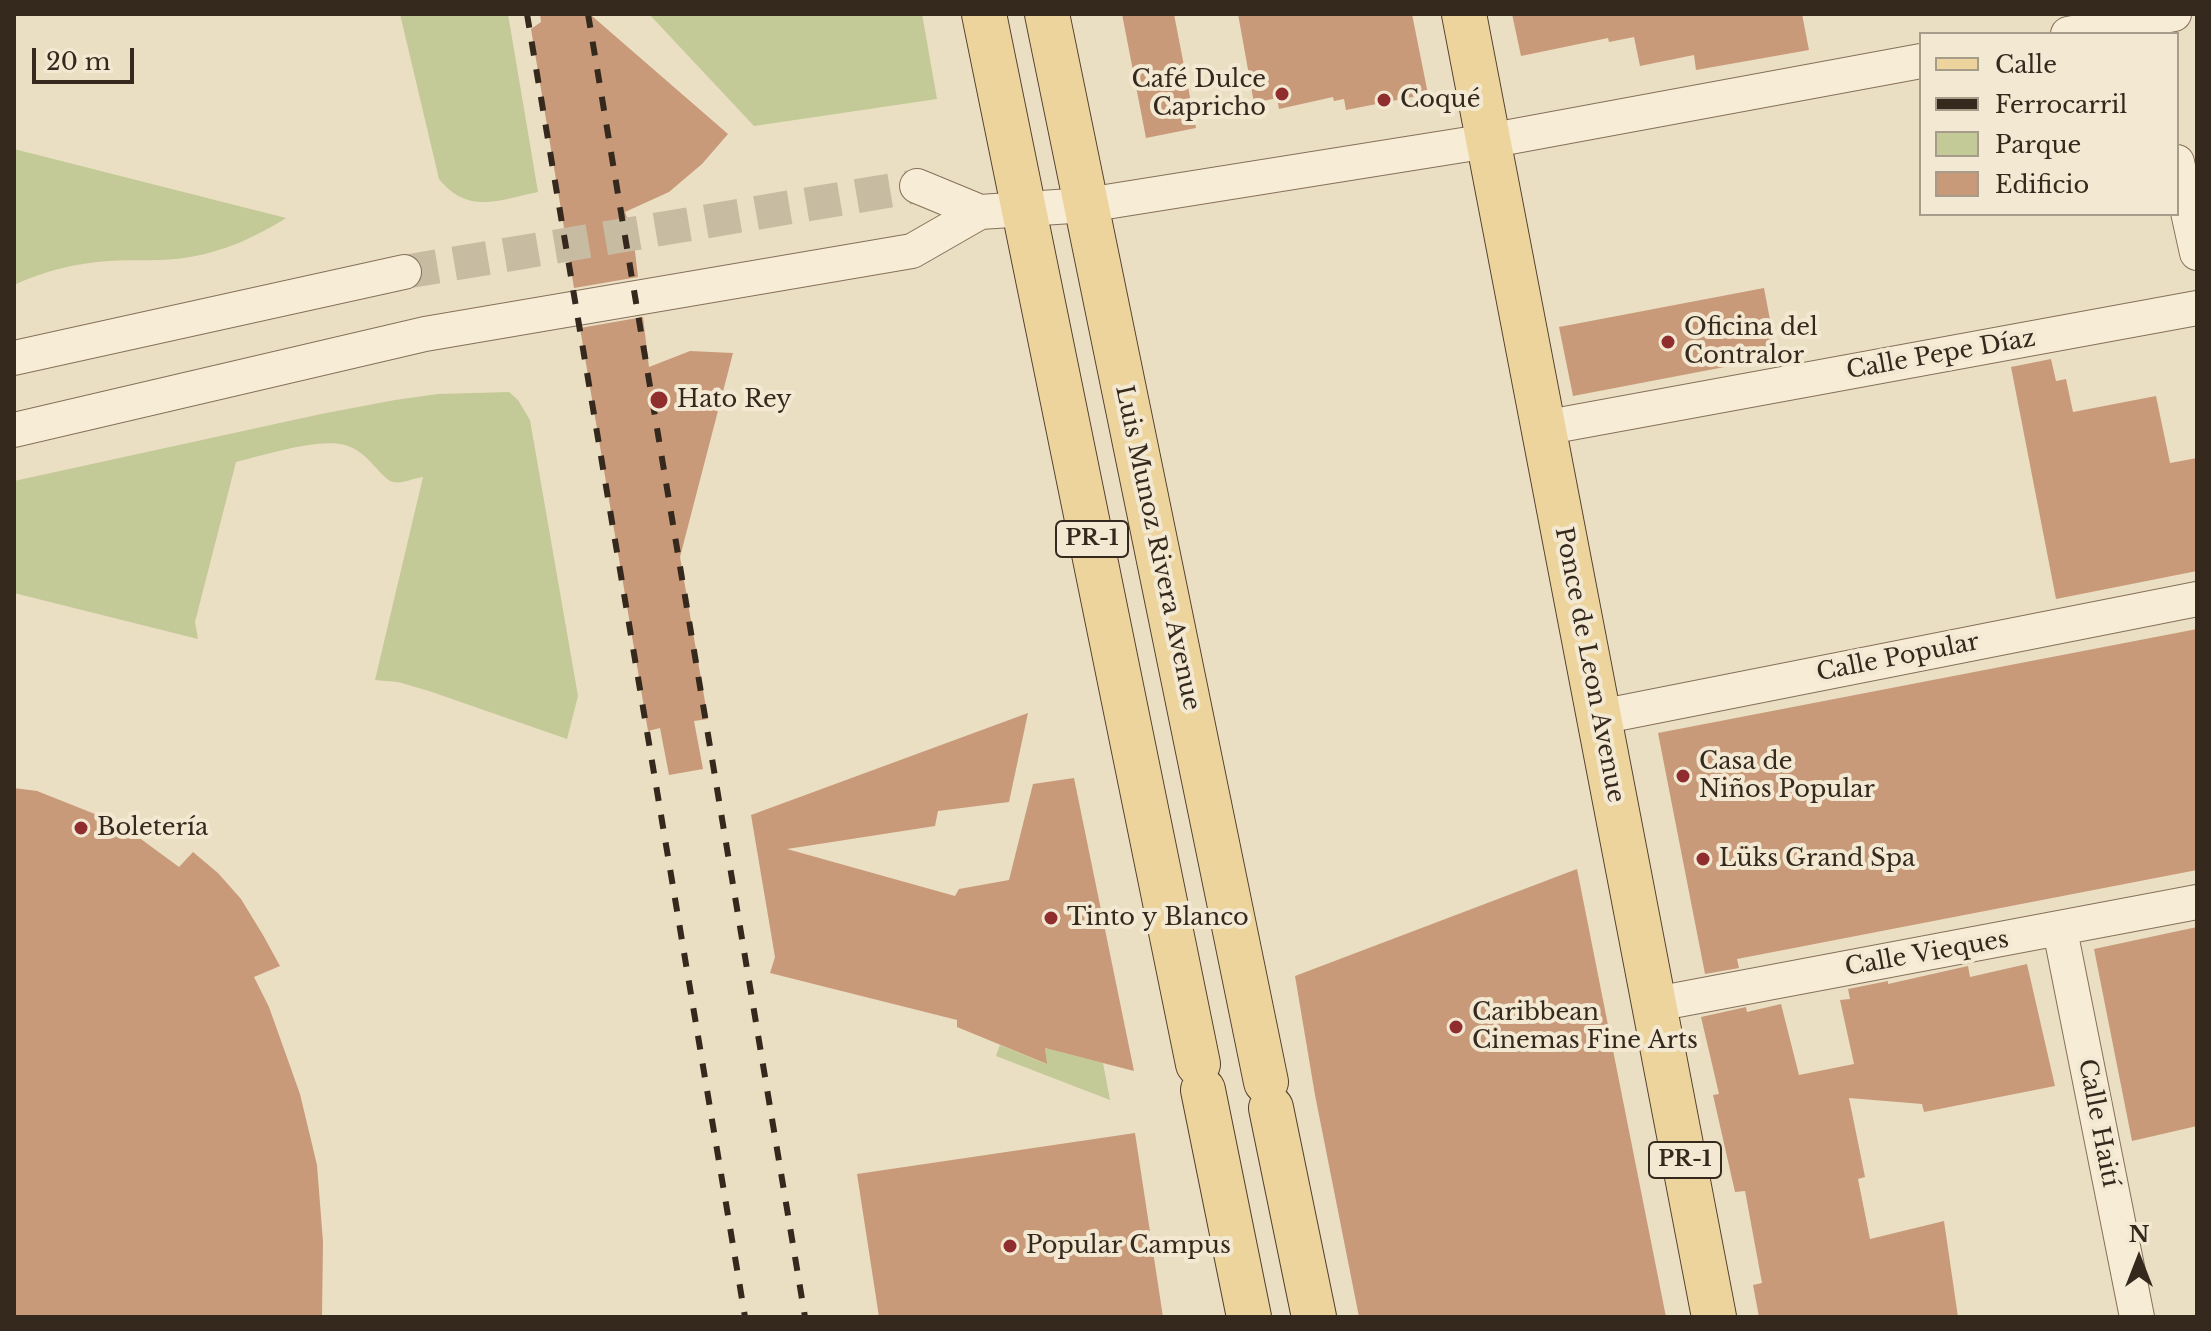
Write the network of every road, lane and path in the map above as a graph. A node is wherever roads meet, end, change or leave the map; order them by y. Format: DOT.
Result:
graph roads {
  1 [pos="984,14"];
  2 [pos="1047,14"];
  3 [pos="1464,14"];
  4 [pos="2153,20"];
  5 [pos="2080,32"];
  6 [pos="1919,61"];
  7 [pos="1488,141"];
  8 [pos="2179,171"];
  9 [pos="917,186"];
  10 [pos="1087,205"];
  11 [pos="1025,211"];
  12 [pos="980,212"];
  13 [pos="2197,253"];
  14 [pos="404,272"];
  15 [pos="2197,308"];
  16 [pos="14,358"];
  17 [pos="1543,428"];
  18 [pos="14,430"];
  19 [pos="2197,599"];
  20 [pos="1600,717"];
  21 [pos="2197,902"];
  22 [pos="2060,930"];
  23 [pos="1656,1004"];
  24 [pos="1249,1317"];
  25 [pos="1314,1317"];
  26 [pos="1714,1317"];
  27 [pos="2137,1317"];
  1 -- 11 [label="main road, PR-1"];
  2 -- 10 [label="main road, Luis Munoz Rivera Avenue / PR-1"];
  3 -- 7 [label="main road, Ponce de Leon Avenue / PR-1"];
  4 -- 5 [label="street"];
  6 -- 7 [label="street"];
  7 -- 10 [label="street"];
  7 -- 17 [label="main road, Ponce de Leon Avenue / PR-1"];
  8 -- 13 [label="street"];
  9 -- 12 [label="street"];
  10 -- 11 [label="street"];
  10 -- 25 [label="main road, Luis Munoz Rivera Avenue / PR-1"];
  11 -- 12 [label="street"];
  11 -- 24 [label="main road, PR-1"];
  12 -- 18 [label="street"];
  14 -- 16 [label="street"];
  15 -- 17 [label="street, Calle Pepe Díaz"];
  17 -- 20 [label="main road, Ponce de Leon Avenue / PR-1"];
  19 -- 20 [label="street, Calle Popular"];
  20 -- 23 [label="main road, Ponce de Leon Avenue / PR-1"];
  21 -- 22 [label="street, Calle Vieques"];
  22 -- 23 [label="street, Calle Vieques"];
  22 -- 27 [label="street, Calle Haití"];
  23 -- 26 [label="main road, Ponce de Leon Avenue / PR-1"];
}
